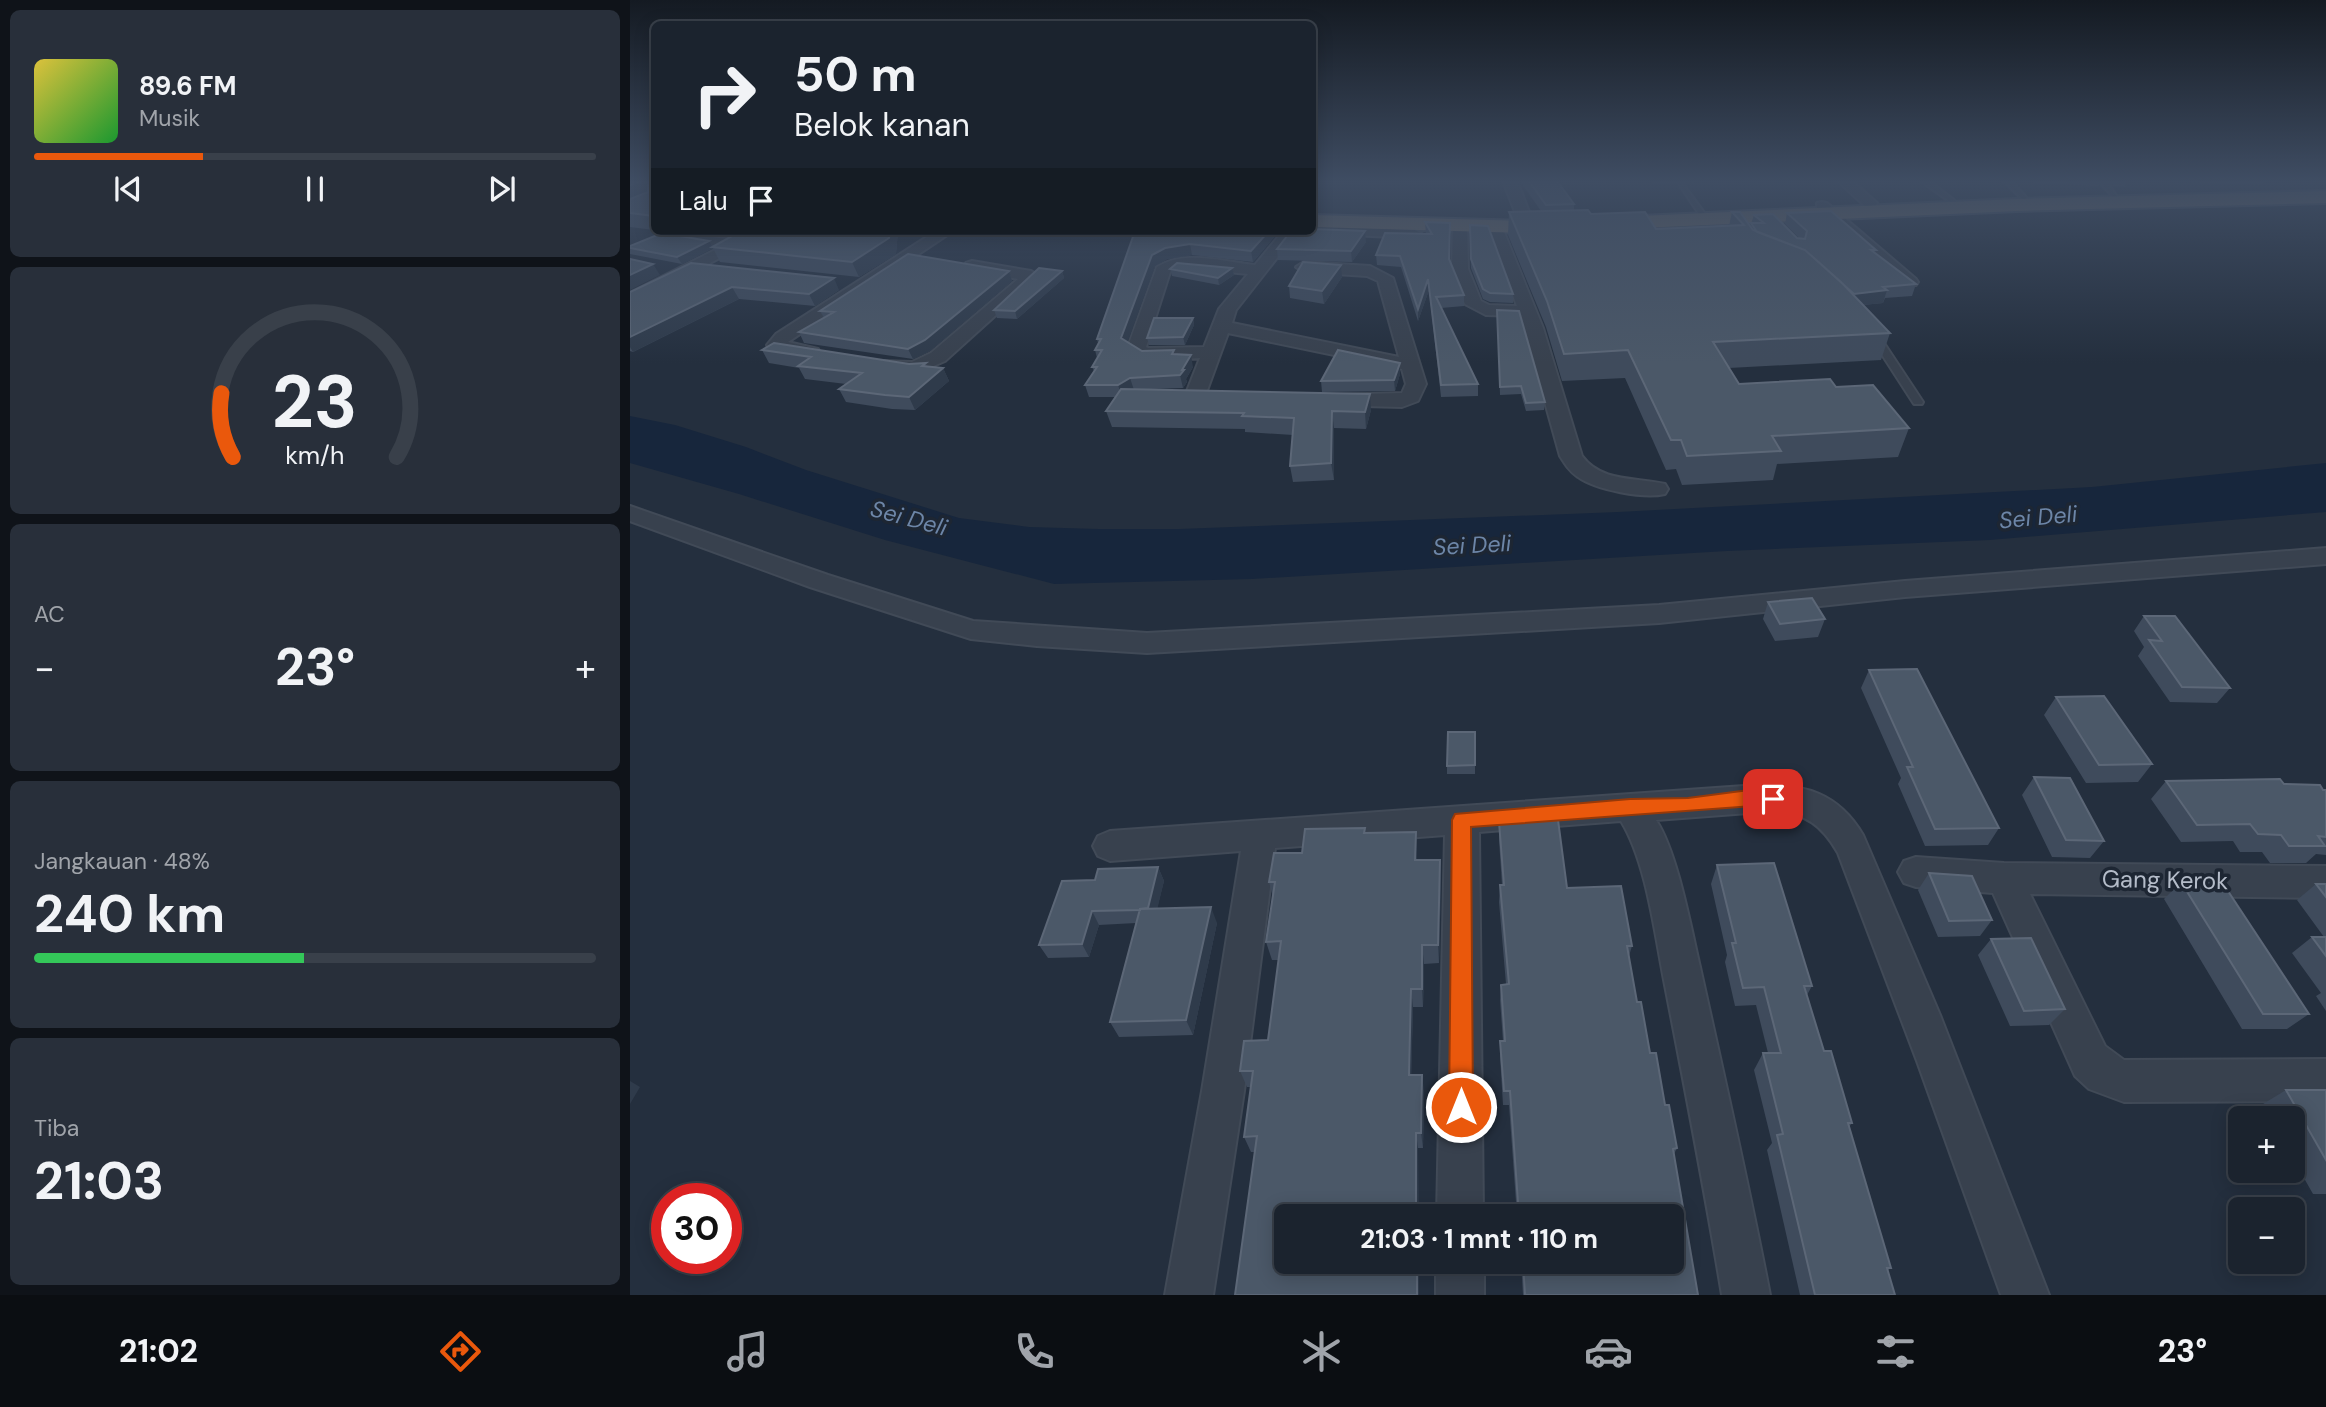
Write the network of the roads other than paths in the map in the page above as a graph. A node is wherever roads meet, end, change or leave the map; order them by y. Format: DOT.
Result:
graph roads {
  1 [pos="715,241"];
  2 [pos="744,241"];
  3 [pos="935,241"];
  4 [pos="1282,241"];
  5 [pos="1460,241"];
  6 [pos="1518,241"];
  7 [pos="1864,241"];
  8 [pos="737,245"];
  9 [pos="934,260"];
  10 [pos="911,263"];
  11 [pos="657,267"];
  12 [pos="1304,267"];
  13 [pos="963,268"];
  14 [pos="690,269"];
  15 [pos="721,270"];
  16 [pos="1257,270"];
  17 [pos="838,282"];
  18 [pos="1910,282"];
  19 [pos="864,285"];
  20 [pos="630,300"];
  21 [pos="1528,311"];
  22 [pos="1222,326"];
  23 [pos="1870,331"];
  24 [pos="1212,352"];
  25 [pos="824,355"];
  26 [pos="864,361"];
  27 [pos="1410,365"];
  28 [pos="1195,396"];
  29 [pos="1171,397"];
  30 [pos="1221,397"];
  31 [pos="1313,400"];
  32 [pos="1917,402"];
  33 [pos="1657,489"];
  34 [pos="630,513"];
  35 [pos="2326,556"];
  36 [pos="1630,807"];
  37 [pos="1462,820"];
  38 [pos="1260,836"];
  39 [pos="1110,846"];
  40 [pos="1916,872"];
  41 [pos="2004,878"];
  42 [pos="2326,882"];
  43 [pos="2326,1080"];
  44 [pos="1460,1204"];
  45 [pos="1460,1274"];
  46 [pos="1189,1295"];
  47 [pos="1460,1295"];
  48 [pos="1746,1295"];
  49 [pos="2025,1295"];
  1 -- 8 [label="street"];
  2 -- 8 [label="street"];
  3 -- 10 [label="street"];
  4 -- 16 [label="street"];
  5 -- 21 [label="street"];
  6 -- 21 [label="street"];
  7 -- 18 [label="street"];
  8 -- 14 [label="street"];
  9 -- 10 [label="street"];
  10 -- 19 [label="street"];
  11 -- 14 [label="street"];
  12 -- 27 [label="street"];
  13 -- 26 [label="street"];
  14 -- 15 [label="street"];
  14 -- 20 [label="street"];
  16 -- 22 [label="street"];
  16 -- 24 [label="street"];
  17 -- 19 [label="street"];
  19 -- 25 [label="street"];
  21 -- 33 [label="street"];
  22 -- 24 [label="street"];
  22 -- 27 [label="street"];
  23 -- 32 [label="lane"];
  24 -- 28 [label="street"];
  27 -- 31 [label="street"];
  28 -- 29 [label="street"];
  28 -- 30 [label="street"];
  34 -- 35 [label="street"];
  36 -- 37 [label="street"];
  36 -- 48 [label="street"];
  36 -- 49 [label="street"];
  37 -- 38 [label="street"];
  37 -- 44 [label="street"];
  38 -- 39 [label="street"];
  38 -- 46 [label="street"];
  40 -- 41 [label="street, Gang Kerok"];
  41 -- 42 [label="street, Gang Kerok"];
  41 -- 43 [label="street"];
  45 -- 47 [label="street"];
}
